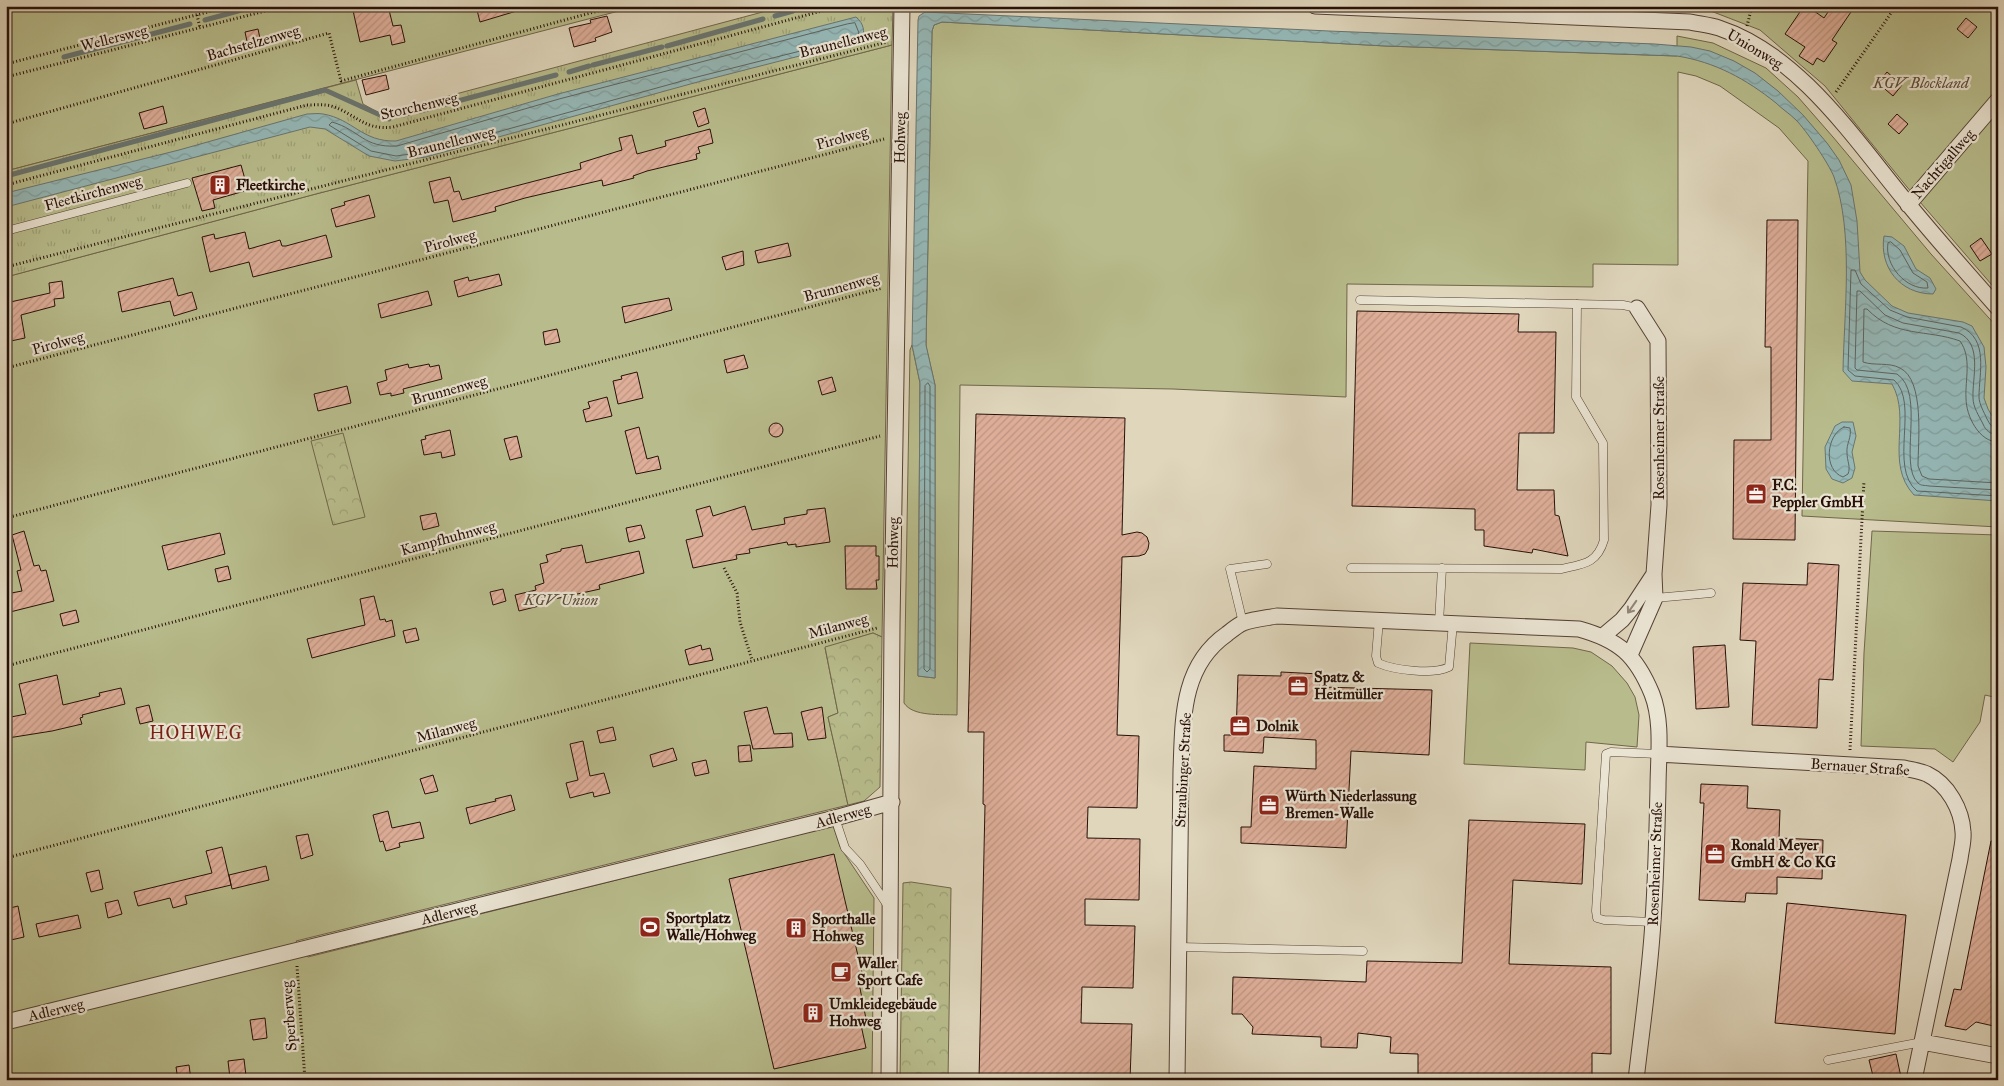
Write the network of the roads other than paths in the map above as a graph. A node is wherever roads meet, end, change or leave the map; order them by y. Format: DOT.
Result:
graph roads {
  1 [pos="902,6"];
  2 [pos="1315,6"];
  3 [pos="1998,100"];
  4 [pos="187,183"];
  5 [pos="1908,205"];
  6 [pos="6,231"];
  7 [pos="1360,300"];
  8 [pos="1577,304"];
  9 [pos="1637,308"];
  10 [pos="1998,308"];
  11 [pos="1267,564"];
  12 [pos="1351,568"];
  13 [pos="1442,568"];
  14 [pos="1654,574"];
  15 [pos="1711,592"];
  16 [pos="1655,598"];
  17 [pos="1379,620"];
  18 [pos="1446,623"];
  19 [pos="1242,624"];
  20 [pos="1603,636"];
  21 [pos="1624,650"];
  22 [pos="1658,754"];
  23 [pos="892,802"];
  24 [pos="835,818"];
  25 [pos="891,910"];
  26 [pos="1653,922"];
  27 [pos="1179,947"];
  28 [pos="1362,951"];
  29 [pos="6,1022"];
  30 [pos="1922,1042"];
  31 [pos="1998,1056"];
  32 [pos="1828,1060"];
  33 [pos="889,1080"];
  34 [pos="1177,1080"];
  35 [pos="1636,1080"];
  36 [pos="1914,1080"];
  1 -- 23 [label="street, Hohweg"];
  2 -- 5 [label="street, Unionweg"];
  3 -- 5 [label="street, Nachtigallweg"];
  4 -- 6 [label="lane, Fleetkirchenweg"];
  5 -- 10 [label="street, Unionweg"];
  7 -- 8 [label="lane"];
  8 -- 9 [label="lane"];
  8 -- 13 [label="lane"];
  9 -- 14 [label="street, Rosenheimer Straße"];
  11 -- 19 [label="lane"];
  12 -- 13 [label="lane"];
  13 -- 18 [label="lane"];
  14 -- 16 [label="street, Rosenheimer Straße"];
  14 -- 20 [label="street, Rosenheimer Straße, one-way"];
  15 -- 16 [label="lane"];
  16 -- 21 [label="street, Rosenheimer Straße"];
  17 -- 18 [label="street, Straubinger Straße"];
  17 -- 18 [label="lane"];
  17 -- 19 [label="street, Straubinger Straße"];
  18 -- 20 [label="street, Straubinger Straße"];
  19 -- 27 [label="street, Straubinger Straße"];
  20 -- 21 [label="street, Straubinger Straße"];
  21 -- 22 [label="street, Rosenheimer Straße"];
  22 -- 26 [label="street, Rosenheimer Straße"];
  22 -- 26 [label="lane"];
  22 -- 30 [label="street, Bernauer Straße"];
  23 -- 24 [label="street, Adlerweg"];
  23 -- 25 [label="street, Hohweg"];
  24 -- 25 [label="lane"];
  24 -- 29 [label="street, Adlerweg"];
  25 -- 33 [label="street, Hohweg"];
  26 -- 35 [label="street, Rosenheimer Straße"];
  27 -- 28 [label="lane"];
  27 -- 34 [label="street, Straubinger Straße"];
  30 -- 31 [label="street"];
  30 -- 32 [label="lane"];
  30 -- 36 [label="street, Bernauer Straße"];
}
